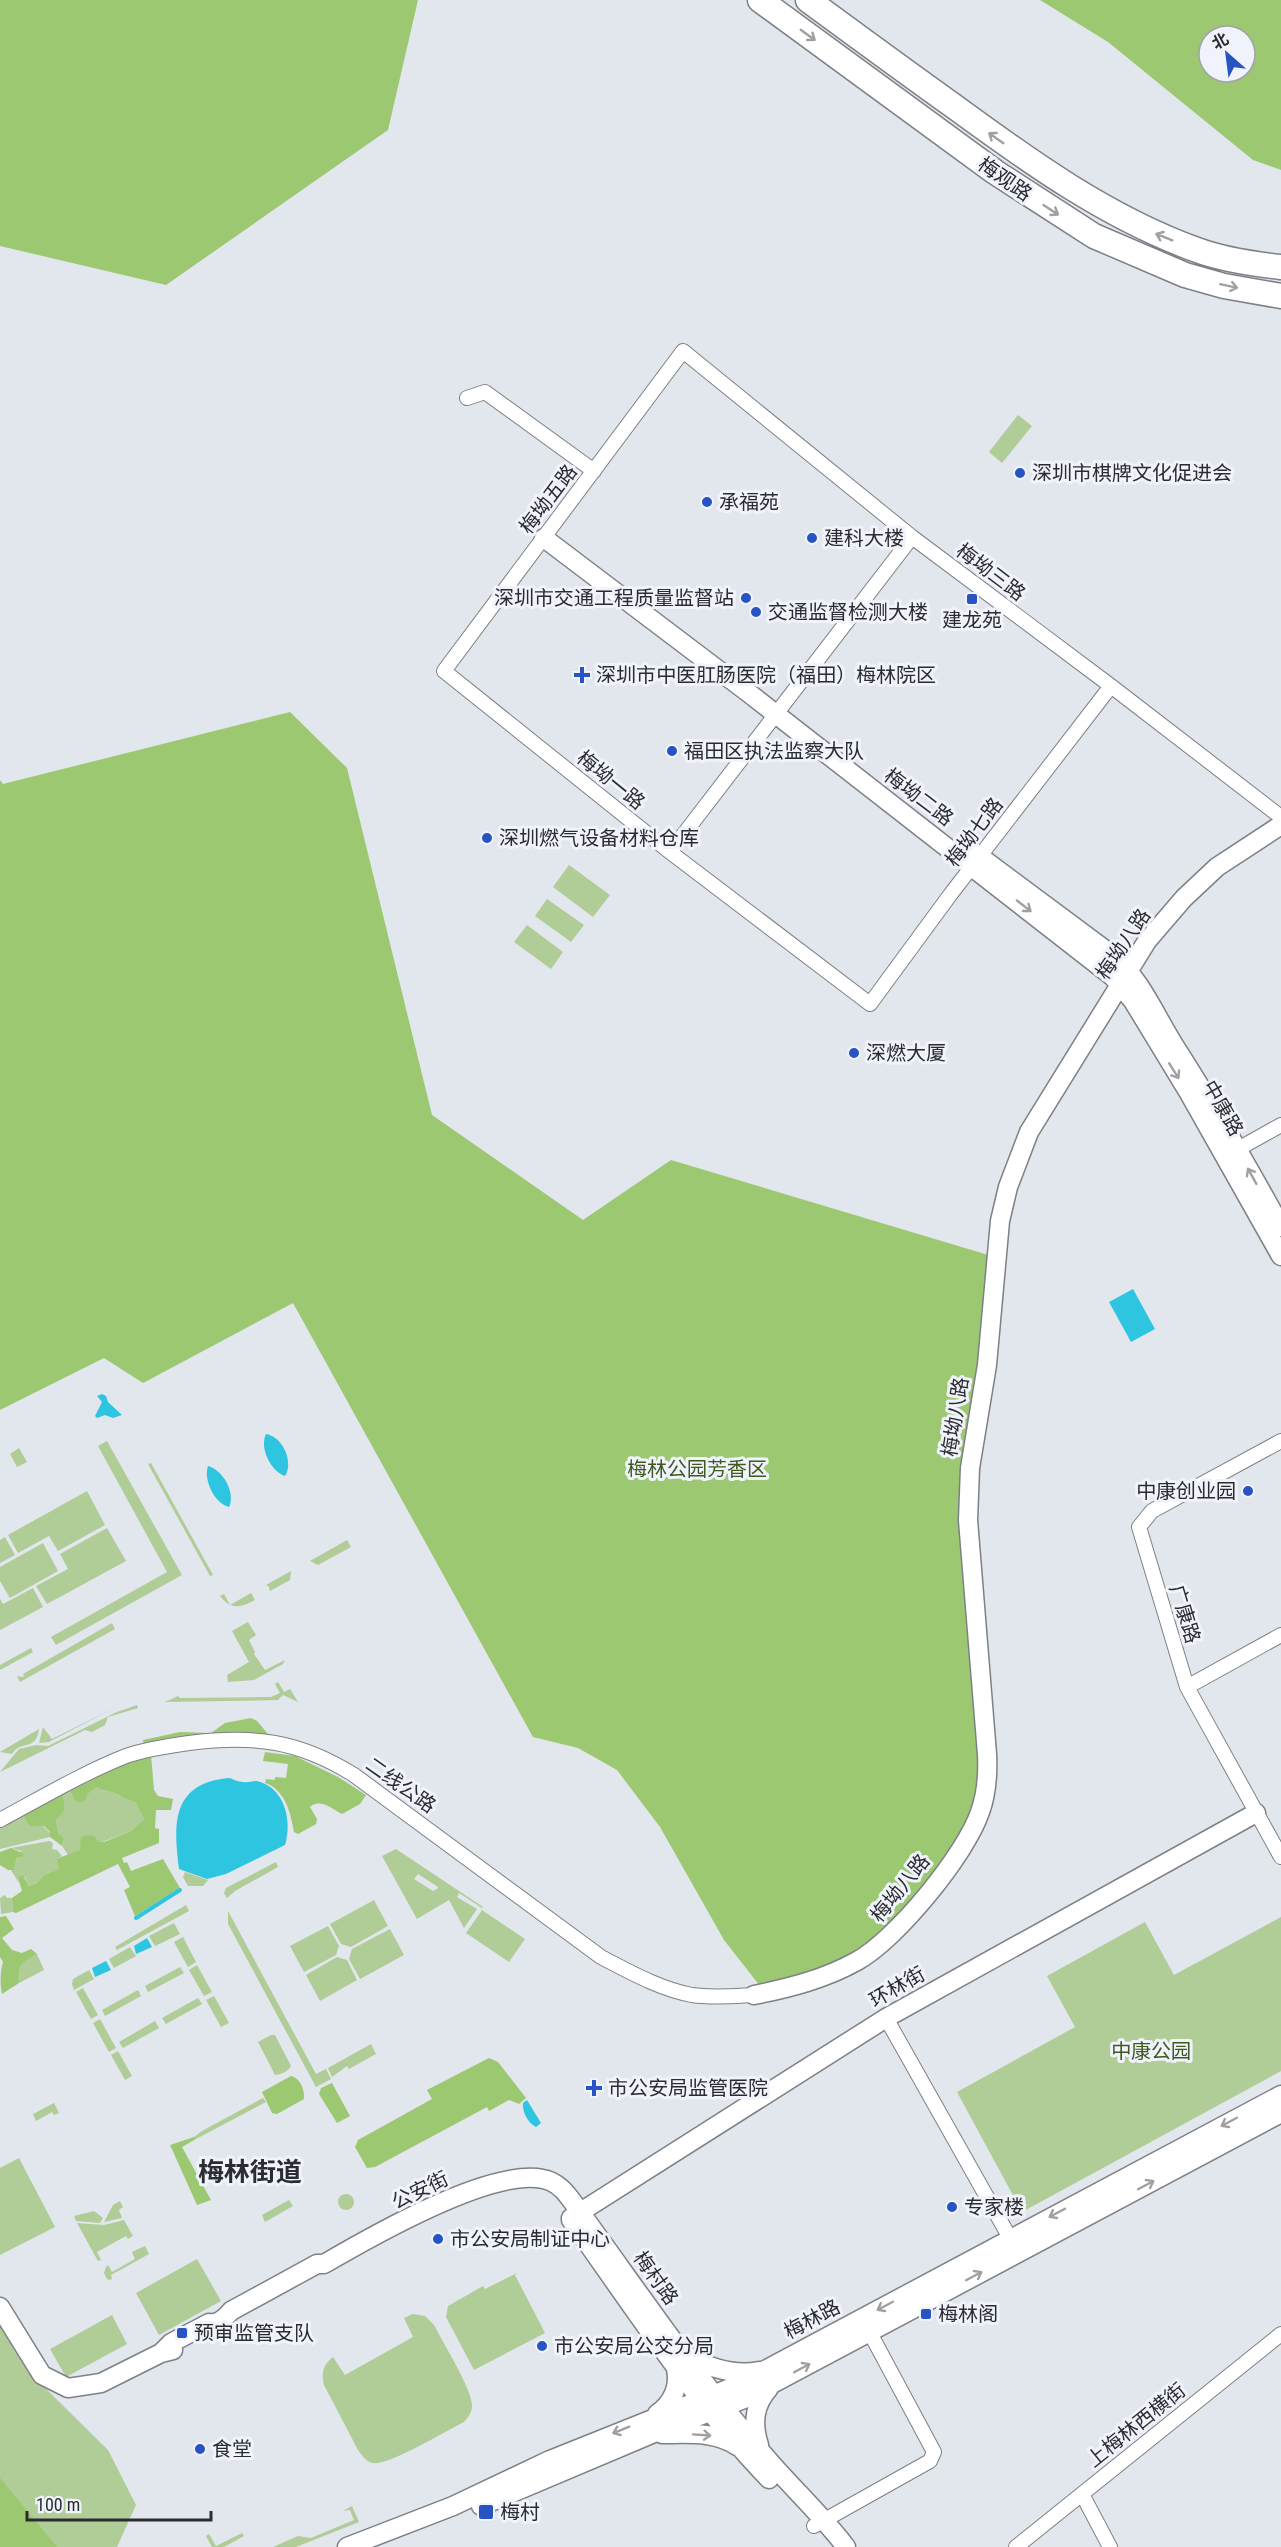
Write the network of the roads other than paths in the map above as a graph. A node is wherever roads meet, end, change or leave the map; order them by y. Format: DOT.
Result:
graph roads {
  1 [pos="760,0"];
  2 [pos="808,0"];
  3 [pos="1281,267"];
  4 [pos="1281,296"];
  5 [pos="683,351"];
  6 [pos="467,398"];
  7 [pos="594,471"];
  8 [pos="548,533"];
  9 [pos="912,537"];
  10 [pos="444,671"];
  11 [pos="1112,686"];
  12 [pos="778,709"];
  13 [pos="1281,817"];
  14 [pos="1281,825"];
  15 [pos="670,852"];
  16 [pos="977,862"];
  17 [pos="1125,978"];
  18 [pos="870,1004"];
  19 [pos="1281,1125"];
  20 [pos="1231,1153"];
  21 [pos="1281,1227"];
  22 [pos="1281,1256"];
  23 [pos="1281,1441"];
  24 [pos="1281,1635"];
  25 [pos="1187,1687"];
  26 [pos="1256,1813"];
  27 [pos="0,1820"];
  28 [pos="1281,1857"];
  29 [pos="754,1995"];
  30 [pos="886,2018"];
  31 [pos="1281,2095"];
  32 [pos="1281,2113"];
  33 [pos="543,2178"];
  34 [pos="575,2215"];
  35 [pos="1010,2238"];
  36 [pos="0,2293"];
  37 [pos="0,2307"];
  38 [pos="869,2331"];
  39 [pos="1281,2334"];
  40 [pos="24,2345"];
  41 [pos="680,2359"];
  42 [pos="770,2376"];
  43 [pos="713,2402"];
  44 [pos="652,2426"];
  45 [pos="754,2454"];
  46 [pos="1083,2494"];
  47 [pos="819,2523"];
  48 [pos="347,2547"];
  49 [pos="376,2547"];
  50 [pos="831,2547"];
  51 [pos="846,2547"];
  52 [pos="1016,2547"];
  53 [pos="1110,2547"];
  1 -- 4 [label="highway, 梅观路, one-way"];
  3 -- 2 [label="highway, 梅观路, one-way"];
  5 -- 7 [label="street, 梅坳五路"];
  5 -- 9 [label="street, 梅坳三路"];
  6 -- 7 [label="street"];
  7 -- 8 [label="street, 梅坳五路"];
  8 -- 10 [label="street, 梅坳五路"];
  8 -- 12 [label="street, 梅坳二路"];
  9 -- 11 [label="street, 梅坳三路"];
  9 -- 12 [label="street"];
  10 -- 15 [label="street, 梅坳一路"];
  11 -- 13 [label="street, 梅坳三路"];
  11 -- 16 [label="street, 梅坳七路"];
  12 -- 15 [label="street"];
  12 -- 16 [label="street, 梅坳二路"];
  14 -- 17 [label="street, 梅坳八路"];
  15 -- 18 [label="street, 梅坳一路"];
  16 -- 17 [label="street, 梅坳二路"];
  16 -- 18 [label="street, 梅坳七路"];
  17 -- 20 [label="street, 中康路"];
  17 -- 29 [label="street, 梅坳八路"];
  19 -- 20 [label="street"];
  21 -- 20 [label="street, 中康路, one-way"];
  20 -- 22 [label="street, 中康路"];
  23 -- 25 [label="street, 广康路"];
  24 -- 25 [label="street"];
  25 -- 26 [label="street, 广康路"];
  26 -- 28 [label="street, 广康路"];
  26 -- 30 [label="street, 环林街"];
  27 -- 29 [label="street, 二线公路"];
  30 -- 34 [label="street, 环林街"];
  30 -- 35 [label="street"];
  31 -- 35 [label="street, 梅林路, one-way"];
  38 -- 32 [label="street, 梅林路, one-way"];
  33 -- 34 [label="street, 梅村路"];
  33 -- 40 [label="street, 公安街"];
  34 -- 41 [label="street, 梅村路"];
  35 -- 42 [label="street, 梅林路, one-way"];
  36 -- 40 [label="street, 公安街"];
  37 -- 40 [label="street, 公安街"];
  42 -- 38 [label="street, 梅林路, one-way"];
  38 -- 47 [label="street"];
  39 -- 46 [label="street, 上梅林西横街"];
  41 -- 42 [label="street"];
  41 -- 43 [label="street, 梅村路"];
  41 -- 44 [label="street"];
  42 -- 43 [label="street, 梅林路"];
  42 -- 45 [label="street"];
  43 -- 44 [label="street, 梅林路"];
  43 -- 45 [label="street, 梅村路"];
  44 -- 45 [label="street, one-way"];
  44 -- 48 [label="street, 梅林路, one-way"];
  44 -- 49 [label="street, 梅林路"];
  45 -- 47 [label="street, 梅村路"];
  46 -- 52 [label="street, 上梅林西横街"];
  46 -- 53 [label="street"];
  47 -- 50 [label="street, 梅村路"];
  47 -- 51 [label="street, 梅村路"];
}
